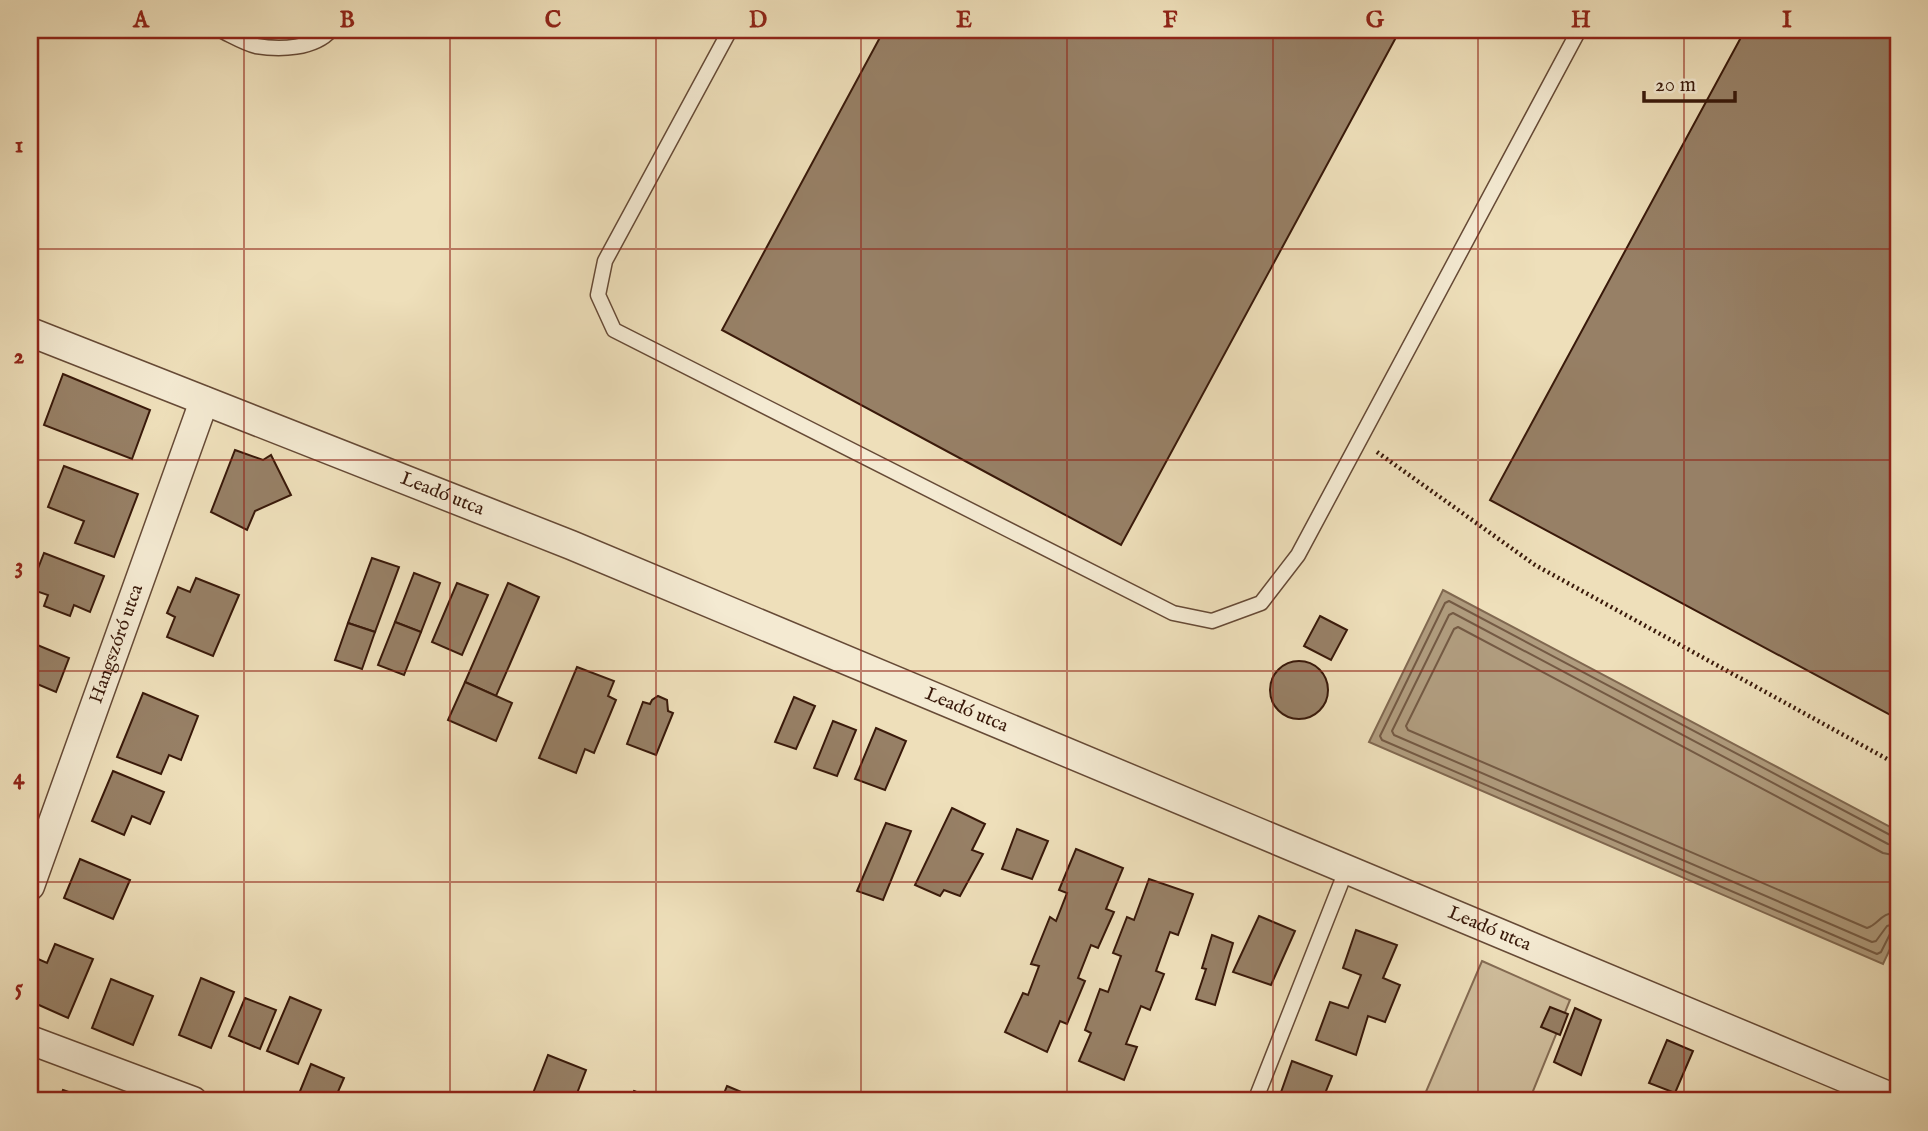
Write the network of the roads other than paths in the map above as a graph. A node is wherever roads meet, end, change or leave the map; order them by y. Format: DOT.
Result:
graph roads {
  1 [pos="220,30"];
  2 [pos="331,30"];
  3 [pos="730,30"];
  4 [pos="1579,30"];
  5 [pos="30,332"];
  6 [pos="204,401"];
  7 [pos="1346,869"];
  8 [pos="30,886"];
  9 [pos="30,1040"];
  10 [pos="1898,1100"];
  11 [pos="193,1101"];
  12 [pos="1255,1101"];
  1 -- 2 [label="lane"];
  3 -- 4 [label="lane"];
  5 -- 6 [label="street, Leadó utca"];
  6 -- 7 [label="street, Leadó utca"];
  6 -- 8 [label="street, Hangszóró utca"];
  7 -- 10 [label="street, Leadó utca"];
  7 -- 12 [label="lane"];
  9 -- 11 [label="street"];
}
